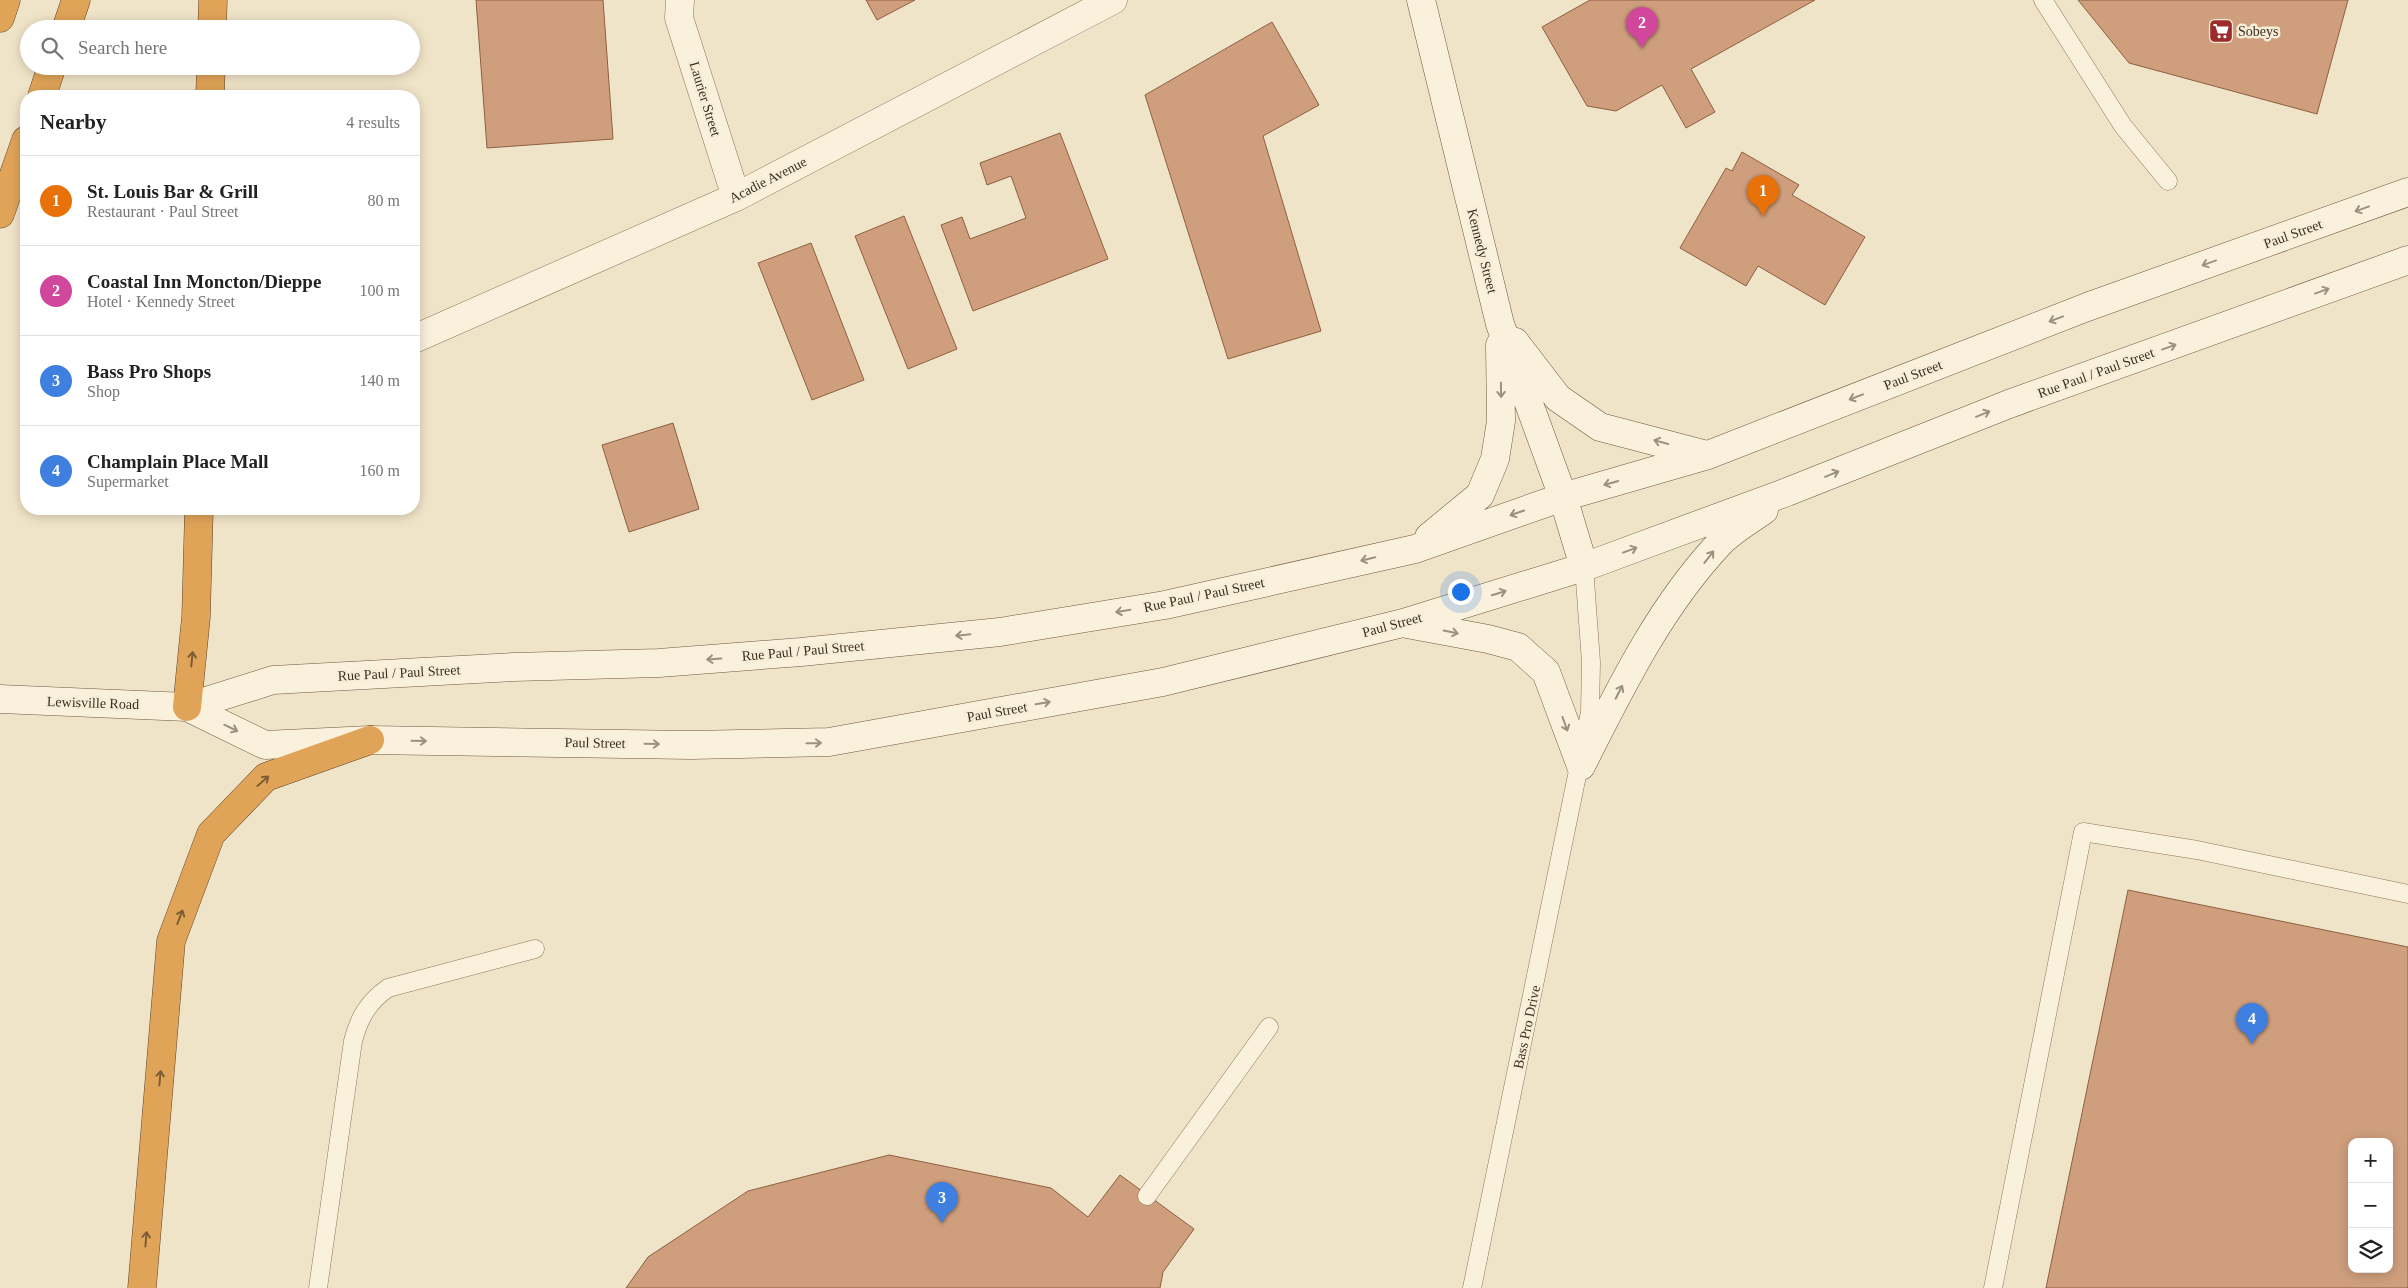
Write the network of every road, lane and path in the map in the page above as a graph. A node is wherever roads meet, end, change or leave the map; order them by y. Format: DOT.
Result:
graph roads {
  1 [pos="6,0"];
  2 [pos="76,0"];
  3 [pos="213,0"];
  4 [pos="680,0"];
  5 [pos="1113,0"];
  6 [pos="1421,0"];
  7 [pos="2043,0"];
  8 [pos="0,18"];
  9 [pos="69,20"];
  10 [pos="212,20"];
  11 [pos="49,75"];
  12 [pos="211,75"];
  13 [pos="44,90"];
  14 [pos="210,90"];
  15 [pos="20,157"];
  16 [pos="2168,181"];
  17 [pos="2408,192"];
  18 [pos="736,197"];
  19 [pos="0,214"];
  20 [pos="2408,260"];
  21 [pos="1500,324"];
  22 [pos="420,336"];
  23 [pos="1708,455"];
  24 [pos="1787,492"];
  25 [pos="1563,497"];
  26 [pos="199,515"];
  27 [pos="1415,549"];
  28 [pos="1584,567"];
  29 [pos="1403,623"];
  30 [pos="0,699"];
  31 [pos="187,707"];
  32 [pos="370,740"];
  33 [pos="1581,766"];
  34 [pos="2408,894"];
  35 [pos="535,949"];
  36 [pos="1269,1027"];
  37 [pos="1147,1196"];
  38 [pos="142,1288"];
  39 [pos="318,1288"];
  40 [pos="1472,1288"];
  41 [pos="1993,1288"];
  1 -- 8 [label="highway"];
  2 -- 9 [label="highway"];
  3 -- 10 [label="highway"];
  4 -- 18 [label="main road, Laurier Street"];
  5 -- 18 [label="main road, Acadie Avenue"];
  6 -- 21 [label="main road, Kennedy Street"];
  7 -- 16 [label="lane"];
  11 -- 13 [label="highway"];
  12 -- 14 [label="highway"];
  15 -- 19 [label="highway"];
  17 -- 23 [label="main road, Paul Street, one-way"];
  18 -- 22 [label="main road, Acadie Avenue"];
  24 -- 20 [label="main road, Rue Paul / Paul Street, one-way"];
  23 -- 21 [label="main road, one-way"];
  21 -- 25 [label="main road, Kennedy Street"];
  21 -- 27 [label="main road, one-way"];
  23 -- 25 [label="main road, Paul Street, one-way"];
  28 -- 24 [label="main road, Paul Street, one-way"];
  33 -- 24 [label="main road, one-way"];
  25 -- 27 [label="main road, Paul Street, one-way"];
  25 -- 28 [label="main road, Kennedy Street"];
  31 -- 26 [label="highway, one-way"];
  27 -- 31 [label="main road, Rue Paul / Paul Street, one-way"];
  29 -- 28 [label="main road, Paul Street, one-way"];
  28 -- 33 [label="lane, Bass Pro Drive"];
  32 -- 29 [label="main road, Paul Street, one-way"];
  29 -- 33 [label="main road, one-way"];
  30 -- 31 [label="main road, Lewisville Road"];
  31 -- 32 [label="main road, Paul Street, one-way"];
  38 -- 32 [label="highway, one-way"];
  33 -- 40 [label="lane, Bass Pro Drive"];
  34 -- 41 [label="lane"];
  35 -- 39 [label="lane"];
  36 -- 37 [label="lane"];
}
